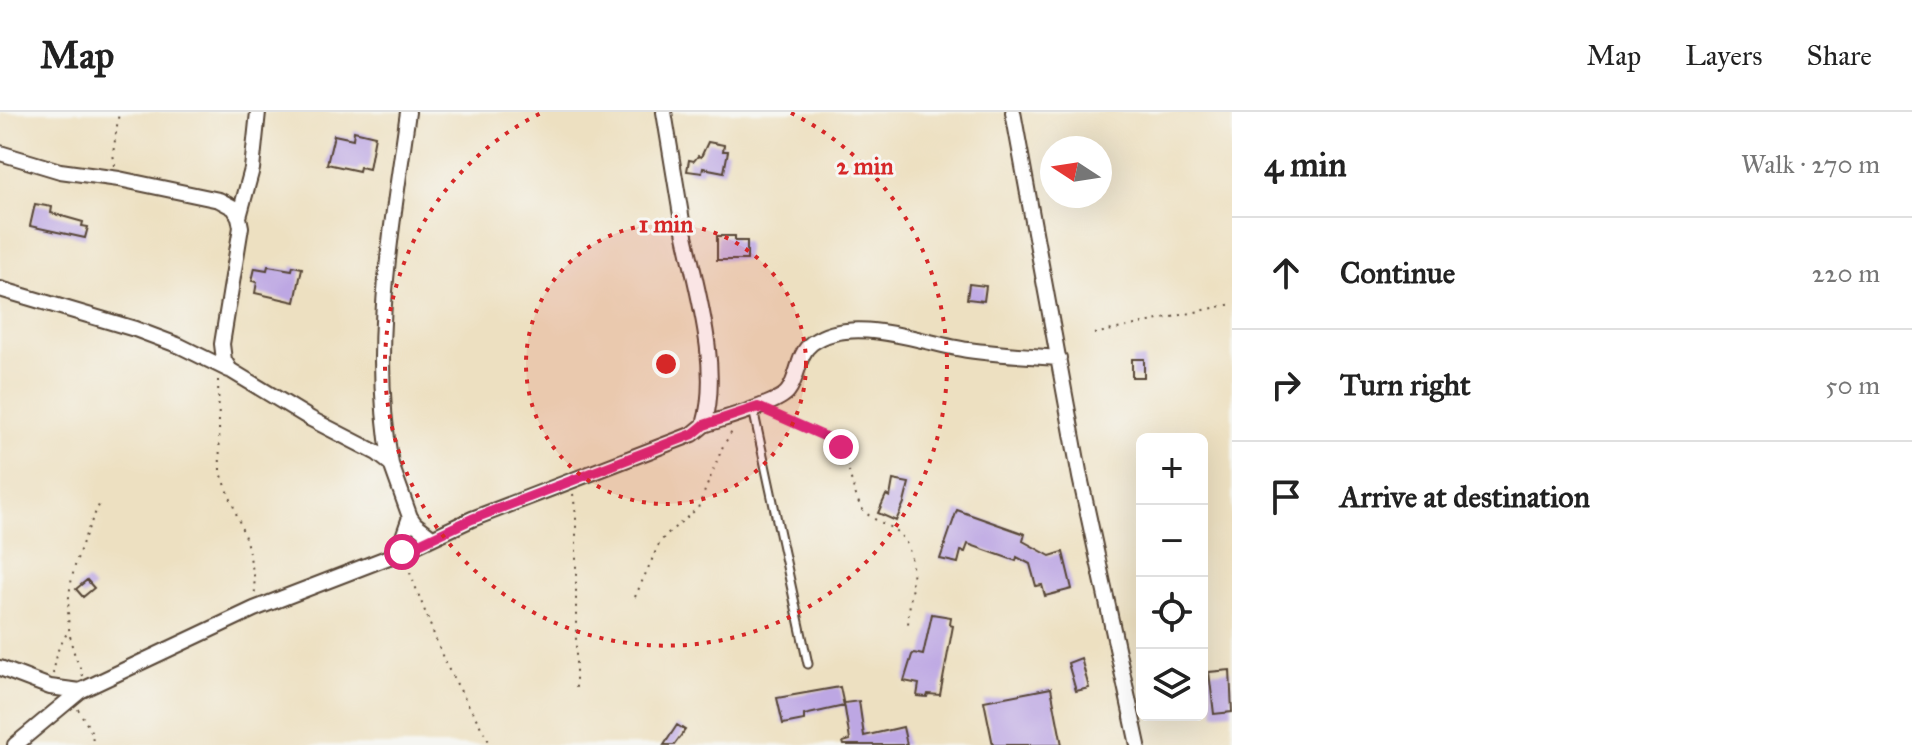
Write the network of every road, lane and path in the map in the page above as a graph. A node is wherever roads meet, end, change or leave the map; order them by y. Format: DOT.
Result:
graph roads {
  1 [pos="119,112"];
  2 [pos="258,112"];
  3 [pos="408,112"];
  4 [pos="664,112"];
  5 [pos="1013,112"];
  6 [pos="0,153"];
  7 [pos="119,179"];
  8 [pos="247,195"];
  9 [pos="219,200"];
  10 [pos="239,217"];
  11 [pos="0,289"];
  12 [pos="1232,304"];
  13 [pos="1094,334"];
  14 [pos="1059,358"];
  15 [pos="225,368"];
  16 [pos="752,409"];
  17 [pos="704,425"];
  18 [pos="391,464"];
  19 [pos="572,481"];
  20 [pos="100,503"];
  21 [pos="410,517"];
  22 [pos="432,537"];
  23 [pos="400,553"];
  24 [pos="635,597"];
  25 [pos="254,609"];
  26 [pos="908,628"];
  27 [pos="69,630"];
  28 [pos="808,664"];
  29 [pos="0,668"];
  30 [pos="50,687"];
  31 [pos="576,690"];
  32 [pos="79,693"];
  33 [pos="15,745"];
  34 [pos="94,745"];
  35 [pos="491,745"];
  36 [pos="1138,745"];
  1 -- 7 [label="path"];
  2 -- 8 [label="street"];
  3 -- 18 [label="street"];
  4 -- 17 [label="street"];
  5 -- 14 [label="street"];
  6 -- 7 [label="street"];
  7 -- 9 [label="street"];
  8 -- 9 [label="street"];
  8 -- 10 [label="street"];
  9 -- 10 [label="street"];
  10 -- 15 [label="street"];
  11 -- 15 [label="street"];
  12 -- 13 [label="path"];
  14 -- 16 [label="street"];
  14 -- 36 [label="street"];
  15 -- 18 [label="street"];
  15 -- 25 [label="path"];
  16 -- 17 [label="street"];
  16 -- 24 [label="path"];
  16 -- 26 [label="path"];
  16 -- 28 [label="lane"];
  17 -- 19 [label="street"];
  18 -- 21 [label="street"];
  19 -- 22 [label="street"];
  19 -- 31 [label="path"];
  20 -- 27 [label="path"];
  21 -- 22 [label="street"];
  21 -- 23 [label="street"];
  22 -- 23 [label="street"];
  23 -- 25 [label="street"];
  23 -- 35 [label="path"];
  25 -- 32 [label="street"];
  27 -- 30 [label="path"];
  27 -- 32 [label="path"];
  29 -- 30 [label="street"];
  30 -- 32 [label="street"];
  32 -- 33 [label="street"];
  32 -- 34 [label="path"];
}
